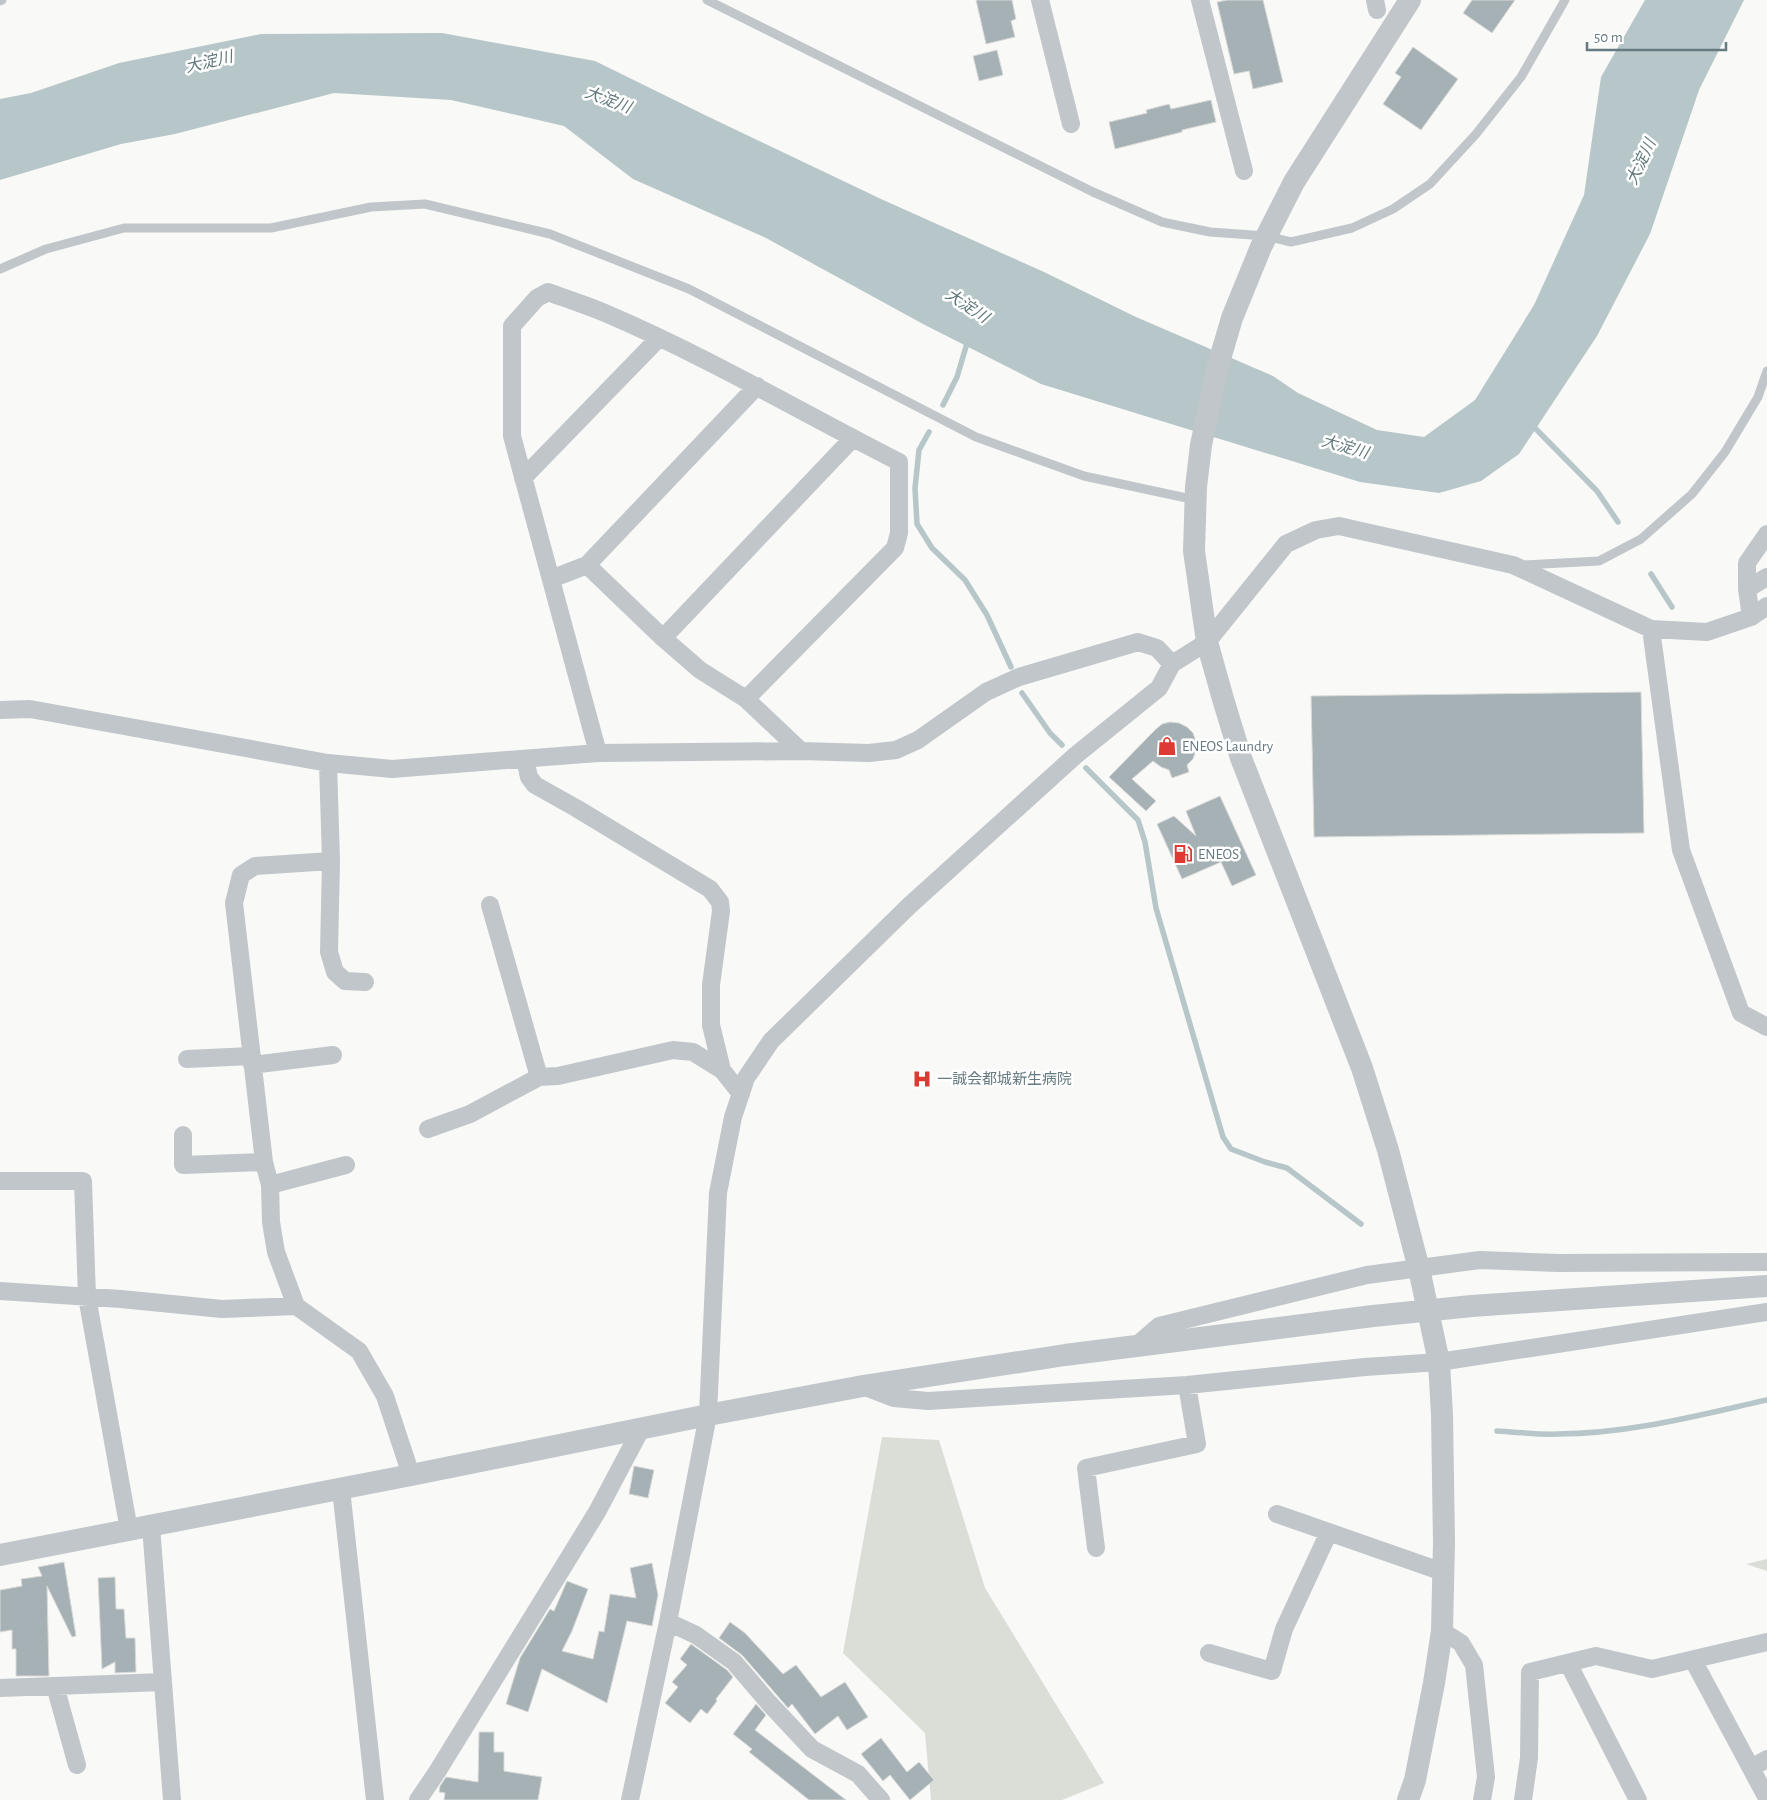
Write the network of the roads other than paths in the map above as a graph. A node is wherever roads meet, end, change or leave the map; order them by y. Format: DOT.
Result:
graph roads {
  1 [pos="707,0"];
  2 [pos="1040,0"];
  3 [pos="1200,0"];
  4 [pos="1410,0"];
  5 [pos="1565,0"];
  6 [pos="1071,124"];
  7 [pos="1244,171"];
  8 [pos="1263,241"];
  9 [pos="0,269"];
  10 [pos="660,338"];
  11 [pos="1767,372"];
  12 [pos="756,386"];
  13 [pos="853,438"];
  14 [pos="523,478"];
  15 [pos="1196,493"];
  16 [pos="1767,534"];
  17 [pos="587,565"];
  18 [pos="1513,565"];
  19 [pos="1767,577"];
  20 [pos="551,579"];
  21 [pos="1748,589"];
  22 [pos="1767,606"];
  23 [pos="1751,617"];
  24 [pos="1651,629"];
  25 [pos="663,638"];
  26 [pos="1208,642"];
  27 [pos="1172,664"];
  28 [pos="746,699"];
  29 [pos="0,710"];
  30 [pos="801,751"];
  31 [pos="598,753"];
  32 [pos="525,759"];
  33 [pos="328,762"];
  34 [pos="331,861"];
  35 [pos="490,904"];
  36 [pos="365,982"];
  37 [pos="1767,1027"];
  38 [pos="333,1055"];
  39 [pos="188,1059"];
  40 [pos="251,1060"];
  41 [pos="722,1070"];
  42 [pos="539,1077"];
  43 [pos="741,1094"];
  44 [pos="428,1129"];
  45 [pos="183,1135"];
  46 [pos="264,1162"];
  47 [pos="346,1165"];
  48 [pos="0,1181"];
  49 [pos="270,1185"];
  50 [pos="1767,1262"];
  51 [pos="1419,1269"];
  52 [pos="1767,1286"];
  53 [pos="0,1290"];
  54 [pos="87,1296"];
  55 [pos="296,1306"];
  56 [pos="1767,1312"];
  57 [pos="1136,1346"];
  58 [pos="1439,1362"];
  59 [pos="1187,1385"];
  60 [pos="862,1386"];
  61 [pos="708,1414"];
  62 [pos="641,1429"];
  63 [pos="411,1475"];
  64 [pos="341,1489"];
  65 [pos="1277,1514"];
  66 [pos="140,1528"];
  67 [pos="1329,1532"];
  68 [pos="1096,1548"];
  69 [pos="0,1555"];
  70 [pos="1443,1572"];
  71 [pos="668,1622"];
  72 [pos="1442,1631"];
  73 [pos="1767,1642"];
  74 [pos="1209,1653"];
  75 [pos="1693,1660"];
  76 [pos="1568,1663"];
  77 [pos="163,1682"];
  78 [pos="55,1686"];
  79 [pos="0,1688"];
  80 [pos="1767,1759"];
  81 [pos="78,1765"];
  82 [pos="1751,1768"];
  83 [pos="1767,1798"];
  84 [pos="172,1800"];
  85 [pos="375,1800"];
  86 [pos="418,1800"];
  87 [pos="630,1800"];
  88 [pos="881,1800"];
  89 [pos="1408,1800"];
  90 [pos="1482,1800"];
  91 [pos="1522,1800"];
  92 [pos="1638,1800"];
  1 -- 8 [label="lane"];
  2 -- 6 [label="street"];
  3 -- 7 [label="street"];
  4 -- 8 [label="street"];
  5 -- 8 [label="lane"];
  8 -- 15 [label="street"];
  9 -- 15 [label="lane"];
  10 -- 12 [label="street"];
  10 -- 14 [label="street"];
  10 -- 14 [label="street"];
  11 -- 18 [label="lane"];
  12 -- 13 [label="street"];
  12 -- 17 [label="street"];
  13 -- 25 [label="street"];
  13 -- 28 [label="street"];
  14 -- 20 [label="street"];
  15 -- 26 [label="street"];
  16 -- 21 [label="street"];
  17 -- 20 [label="street"];
  17 -- 25 [label="street"];
  18 -- 24 [label="street"];
  18 -- 26 [label="street"];
  19 -- 21 [label="street"];
  20 -- 31 [label="street"];
  21 -- 23 [label="street"];
  22 -- 23 [label="street"];
  23 -- 24 [label="street"];
  24 -- 37 [label="street"];
  25 -- 28 [label="street"];
  26 -- 27 [label="street"];
  26 -- 51 [label="street"];
  27 -- 30 [label="street"];
  27 -- 43 [label="street"];
  28 -- 30 [label="street"];
  29 -- 33 [label="street"];
  30 -- 31 [label="street"];
  31 -- 32 [label="street"];
  32 -- 33 [label="street"];
  32 -- 41 [label="street"];
  33 -- 34 [label="street"];
  34 -- 36 [label="street"];
  34 -- 40 [label="street"];
  35 -- 42 [label="street"];
  38 -- 40 [label="street"];
  39 -- 40 [label="street"];
  40 -- 46 [label="street"];
  41 -- 42 [label="street"];
  41 -- 43 [label="street"];
  42 -- 44 [label="street"];
  43 -- 61 [label="street"];
  45 -- 46 [label="street"];
  46 -- 49 [label="street"];
  47 -- 49 [label="street"];
  48 -- 54 [label="street"];
  49 -- 55 [label="street"];
  50 -- 51 [label="street"];
  51 -- 57 [label="street"];
  51 -- 58 [label="street"];
  52 -- 57 [label="street"];
  53 -- 54 [label="street"];
  54 -- 55 [label="street"];
  54 -- 66 [label="street"];
  55 -- 63 [label="street"];
  56 -- 58 [label="street"];
  57 -- 60 [label="street"];
  58 -- 59 [label="street"];
  58 -- 70 [label="street"];
  59 -- 60 [label="street"];
  59 -- 68 [label="street"];
  60 -- 61 [label="street"];
  61 -- 62 [label="street"];
  61 -- 71 [label="street"];
  62 -- 63 [label="street"];
  62 -- 86 [label="street"];
  63 -- 64 [label="street"];
  64 -- 66 [label="street"];
  64 -- 85 [label="street"];
  65 -- 67 [label="street"];
  66 -- 69 [label="street"];
  66 -- 77 [label="street"];
  67 -- 70 [label="street"];
  67 -- 74 [label="street"];
  70 -- 72 [label="street"];
  71 -- 87 [label="street"];
  71 -- 88 [label="street"];
  72 -- 89 [label="street"];
  72 -- 90 [label="street"];
  73 -- 75 [label="street"];
  75 -- 76 [label="street"];
  75 -- 82 [label="street"];
  76 -- 91 [label="street"];
  76 -- 92 [label="street"];
  77 -- 78 [label="street"];
  77 -- 84 [label="street"];
  78 -- 79 [label="street"];
  78 -- 81 [label="street"];
  80 -- 82 [label="street"];
  82 -- 83 [label="street"];
}
